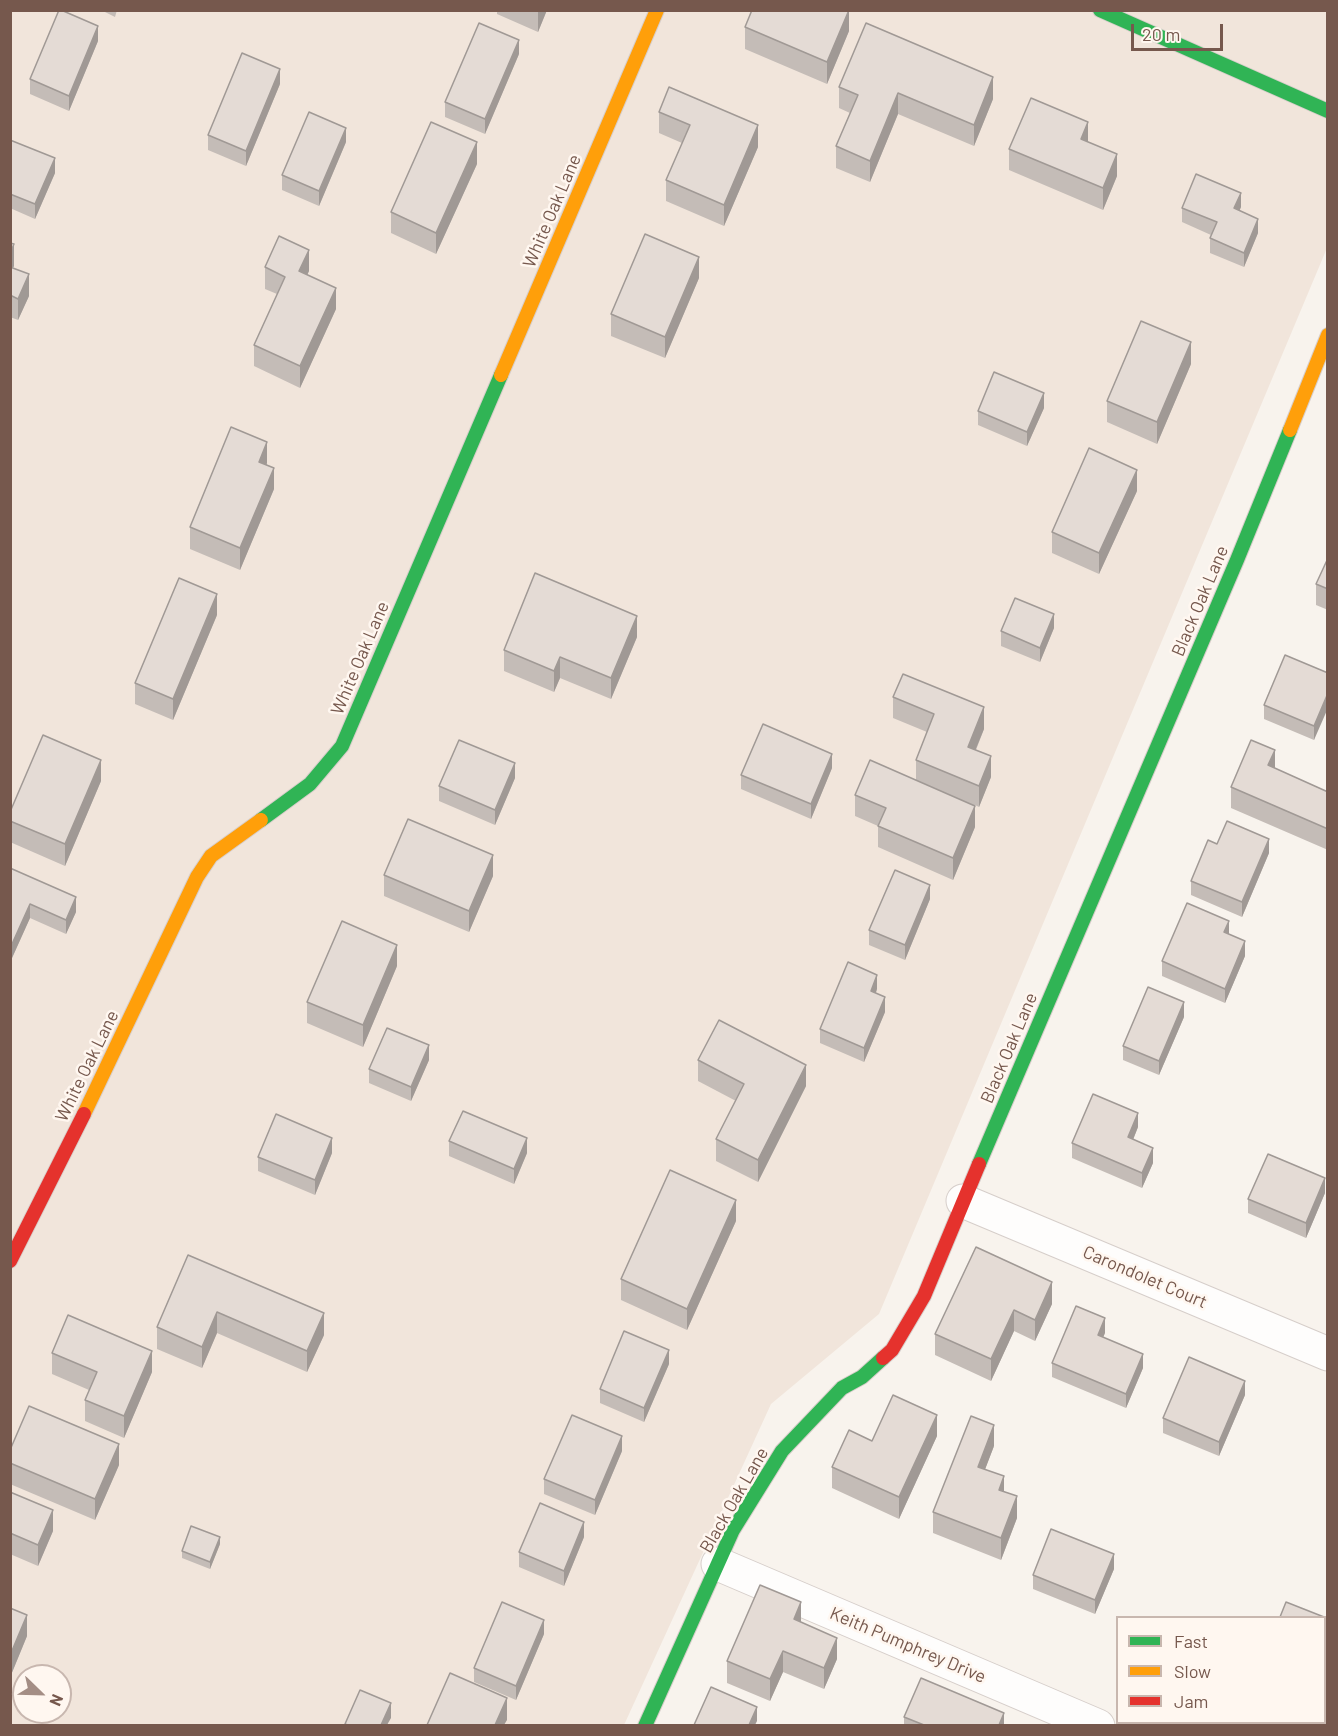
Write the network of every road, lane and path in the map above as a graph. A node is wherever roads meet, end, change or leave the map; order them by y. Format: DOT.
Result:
graph roads {
  1 [pos="657,10"];
  2 [pos="1100,10"];
  3 [pos="1328,111"];
  4 [pos="1328,335"];
  5 [pos="963,1201"];
  6 [pos="10,1261"];
  7 [pos="1328,1354"];
  8 [pos="718,1564"];
  9 [pos="645,1725"];
  10 [pos="1097,1725"];
  1 -- 6 [label="street, White Oak Lane"];
  2 -- 3 [label="street"];
  4 -- 5 [label="street, Black Oak Lane"];
  5 -- 7 [label="street, Carondolet Court"];
  5 -- 8 [label="street, Black Oak Lane"];
  8 -- 9 [label="street, Black Oak Lane"];
  8 -- 10 [label="street, Keith Pumphrey Drive"];
}
